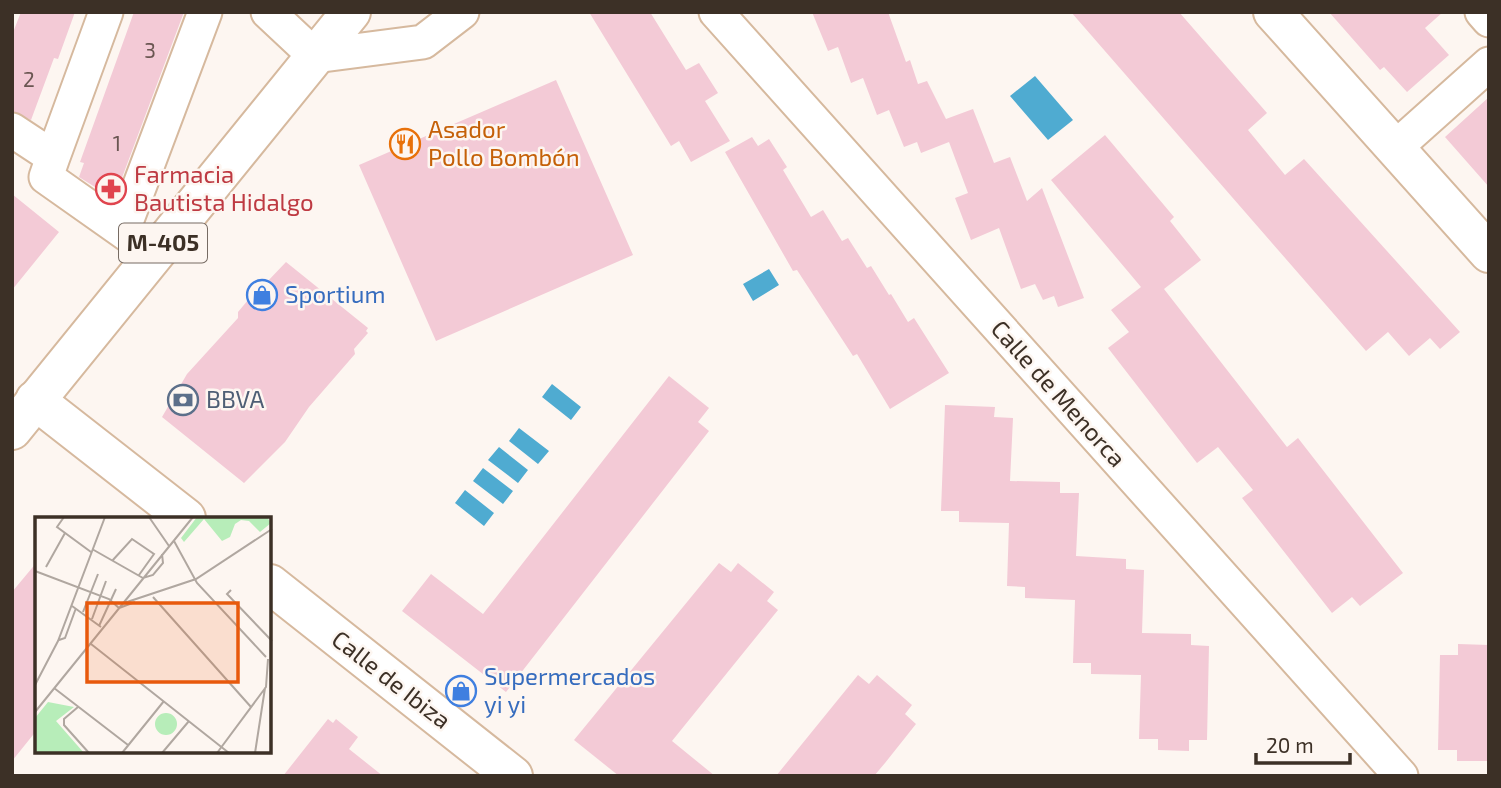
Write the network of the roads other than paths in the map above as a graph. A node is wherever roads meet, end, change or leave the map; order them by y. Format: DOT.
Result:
graph roads {
  1 [pos="106,12"];
  2 [pos="205,12"];
  3 [pos="268,12"];
  4 [pos="351,12"];
  5 [pos="462,12"];
  6 [pos="716,12"];
  7 [pos="1273,12"];
  8 [pos="1482,12"];
  9 [pos="1489,20"];
  10 [pos="314,56"];
  11 [pos="1489,64"];
  12 [pos="12,130"];
  13 [pos="1395,148"];
  14 [pos="49,167"];
  15 [pos="123,230"];
  16 [pos="1489,253"];
  17 [pos="154,254"];
  18 [pos="35,400"];
  19 [pos="12,430"];
  20 [pos="183,517"];
  21 [pos="271,585"];
  22 [pos="513,776"];
  23 [pos="1401,776"];
  1 -- 14 [label="street"];
  2 -- 15 [label="street"];
  3 -- 10 [label="street"];
  4 -- 10 [label="street, M-405"];
  5 -- 10 [label="street"];
  6 -- 23 [label="street, Calle de Menorca"];
  7 -- 13 [label="street"];
  8 -- 9 [label="street"];
  10 -- 17 [label="street, M-405"];
  11 -- 13 [label="street"];
  12 -- 14 [label="street"];
  13 -- 16 [label="street"];
  14 -- 15 [label="street"];
  15 -- 17 [label="street"];
  17 -- 18 [label="street, M-405"];
  18 -- 19 [label="street, M-405"];
  18 -- 20 [label="street"];
  21 -- 22 [label="street, Calle de Ibiza"];
}
